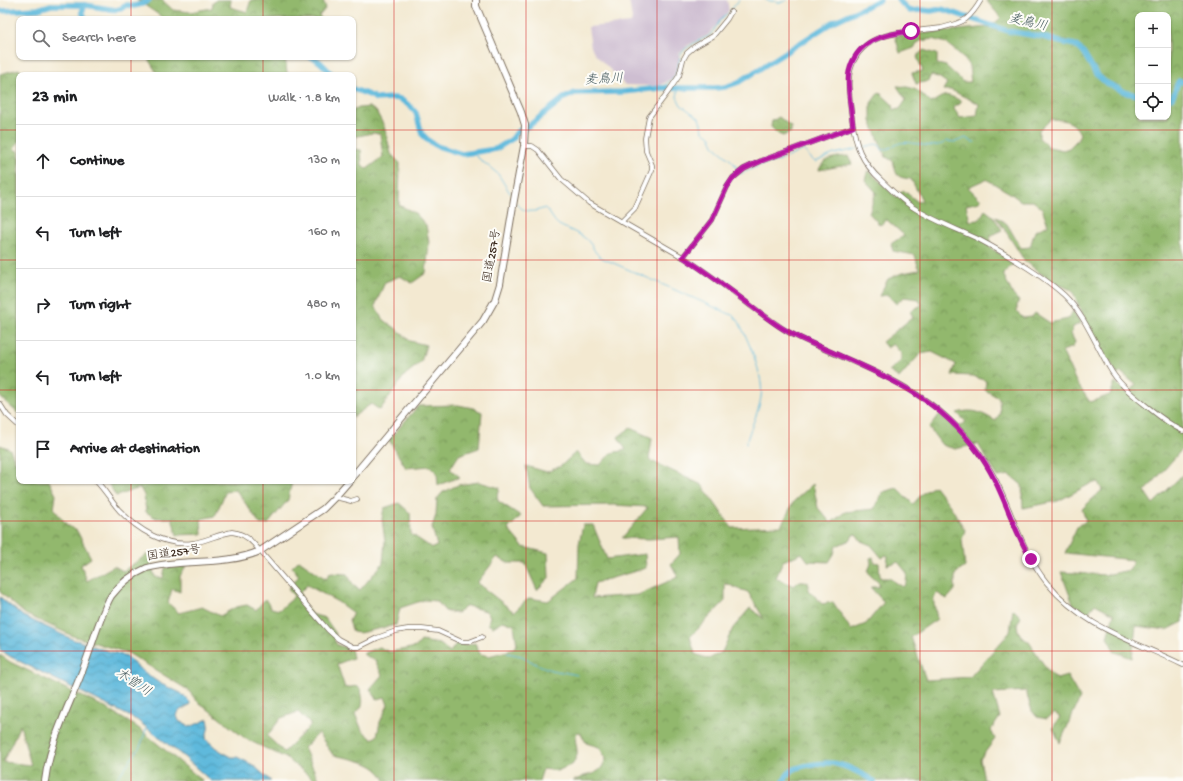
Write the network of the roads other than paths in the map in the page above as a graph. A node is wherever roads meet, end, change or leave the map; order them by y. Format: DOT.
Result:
graph roads {
  1 [pos="476,0"];
  2 [pos="981,0"];
  3 [pos="731,12"];
  4 [pos="853,127"];
  5 [pos="524,146"];
  6 [pos="621,222"];
  7 [pos="683,257"];
  8 [pos="0,404"];
  9 [pos="16,423"];
  10 [pos="1183,431"];
  11 [pos="356,472"];
  12 [pos="98,484"];
  13 [pos="346,484"];
  14 [pos="335,497"];
  15 [pos="357,500"];
  16 [pos="260,551"];
  17 [pos="482,637"];
  18 [pos="1183,665"];
  19 [pos="45,781"];
  1 -- 5 [label="highway, 国道257号"];
  2 -- 4 [label="street"];
  3 -- 6 [label="street"];
  4 -- 7 [label="street"];
  4 -- 10 [label="street"];
  5 -- 6 [label="street"];
  5 -- 11 [label="highway, 国道257号"];
  6 -- 7 [label="street"];
  7 -- 18 [label="street"];
  8 -- 9 [label="street"];
  12 -- 16 [label="street"];
  13 -- 14 [label="highway, 国道257号"];
  14 -- 15 [label="street"];
  14 -- 16 [label="highway, 国道257号"];
  16 -- 17 [label="street"];
  16 -- 19 [label="highway, 国道257号"];
}
